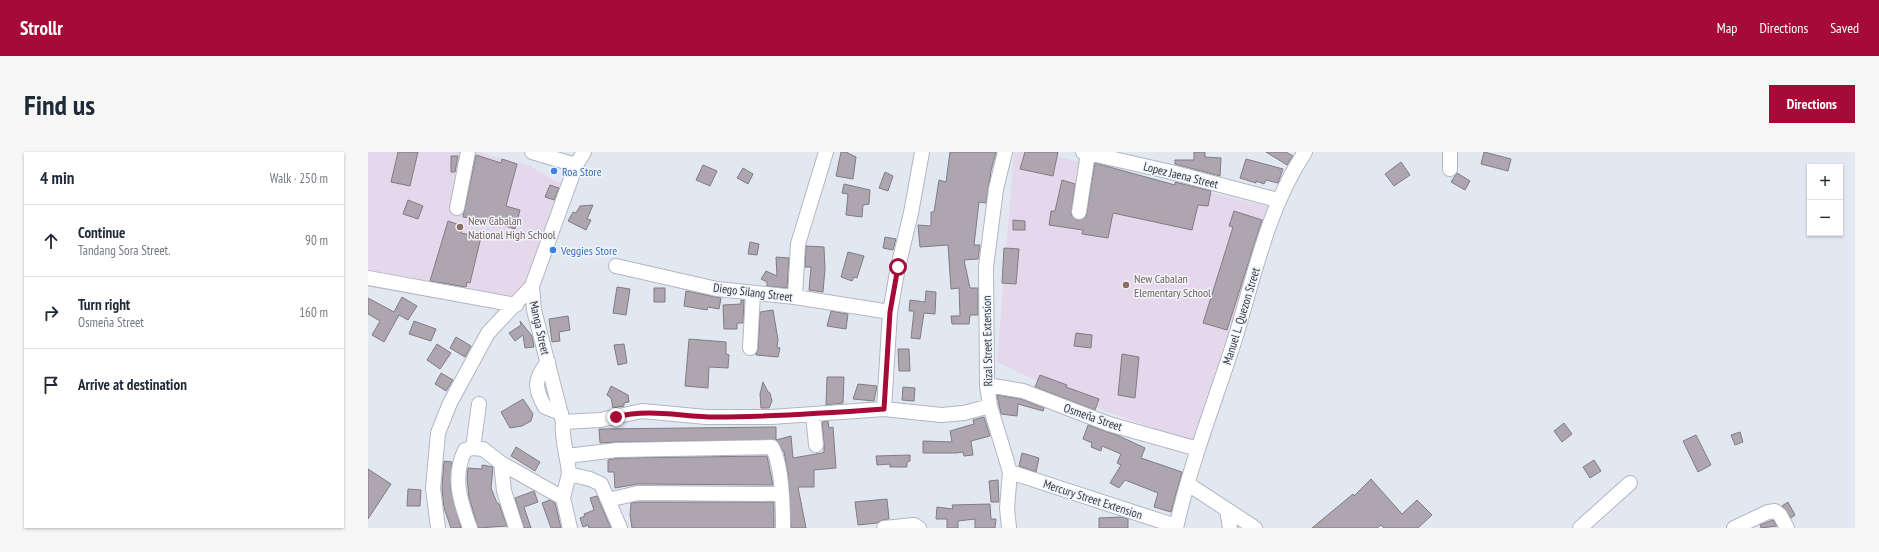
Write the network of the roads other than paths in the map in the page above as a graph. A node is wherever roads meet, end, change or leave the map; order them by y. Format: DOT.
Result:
graph roads {
  1 [pos="468,152"];
  2 [pos="532,152"];
  3 [pos="584,152"];
  4 [pos="826,152"];
  5 [pos="922,152"];
  6 [pos="1005,152"];
  7 [pos="1305,152"];
  8 [pos="1450,152"];
  9 [pos="1086,153"];
  10 [pos="576,165"];
  11 [pos="1450,169"];
  12 [pos="1278,200"];
  13 [pos="457,208"];
  14 [pos="1079,212"];
  15 [pos="616,266"];
  16 [pos="368,278"];
  17 [pos="532,286"];
  18 [pos="753,293"];
  19 [pos="795,297"];
  20 [pos="516,305"];
  21 [pos="890,312"];
  22 [pos="750,348"];
  23 [pos="987,384"];
  24 [pos="479,404"];
  25 [pos="990,406"];
  26 [pos="884,409"];
  27 [pos="813,414"];
  28 [pos="562,417"];
  29 [pos="816,445"];
  30 [pos="473,448"];
  31 [pos="1198,449"];
  32 [pos="568,456"];
  33 [pos="501,462"];
  34 [pos="1010,472"];
  35 [pos="569,474"];
  36 [pos="1630,483"];
  37 [pos="1188,484"];
  38 [pos="781,494"];
  39 [pos="563,498"];
  40 [pos="608,500"];
  41 [pos="1227,510"];
  42 [pos="1176,527"];
  43 [pos="438,528"];
  44 [pos="470,528"];
  45 [pos="516,528"];
  46 [pos="570,528"];
  47 [pos="620,528"];
  48 [pos="783,528"];
  49 [pos="884,528"];
  50 [pos="919,528"];
  51 [pos="1009,528"];
  52 [pos="1230,528"];
  53 [pos="1255,528"];
  54 [pos="1580,528"];
  55 [pos="1734,528"];
  56 [pos="1787,528"];
  1 -- 13 [label="street"];
  2 -- 10 [label="street"];
  3 -- 10 [label="street, Manga Street"];
  4 -- 19 [label="street"];
  5 -- 21 [label="street"];
  6 -- 23 [label="street, Rizal Street Extension"];
  7 -- 12 [label="street, Manuel L. Quezon Street"];
  8 -- 11 [label="street"];
  9 -- 12 [label="street, Lopez Jaena Street"];
  9 -- 14 [label="street"];
  10 -- 17 [label="street, Manga Street"];
  12 -- 31 [label="street, Manuel L. Quezon Street"];
  15 -- 18 [label="street, Diego Silang Street"];
  16 -- 20 [label="street"];
  17 -- 20 [label="street"];
  17 -- 28 [label="street, Manga Street"];
  18 -- 19 [label="street, Diego Silang Street"];
  18 -- 22 [label="street"];
  19 -- 21 [label="street, Diego Silang Street"];
  20 -- 43 [label="street"];
  21 -- 26 [label="street"];
  23 -- 25 [label="street, Rizal Street Extension"];
  23 -- 31 [label="street, Osmeña Street"];
  24 -- 30 [label="street"];
  25 -- 26 [label="street"];
  25 -- 34 [label="street, Rizal Street Extension"];
  26 -- 27 [label="street"];
  27 -- 28 [label="street"];
  27 -- 29 [label="street"];
  28 -- 32 [label="street, Manga Street"];
  30 -- 33 [label="street"];
  30 -- 44 [label="street"];
  31 -- 37 [label="street, Manuel L. Quezon Street"];
  32 -- 35 [label="street, Manga Street"];
  32 -- 38 [label="street"];
  33 -- 39 [label="street"];
  33 -- 45 [label="street"];
  34 -- 42 [label="street, Mercury Street Extension"];
  34 -- 51 [label="street, Rizal Street Extension"];
  35 -- 39 [label="street, Manga Street"];
  35 -- 40 [label="street"];
  36 -- 54 [label="street"];
  37 -- 41 [label="street"];
  37 -- 42 [label="street, Manuel L. Quezon Street"];
  38 -- 40 [label="street"];
  38 -- 48 [label="street"];
  39 -- 46 [label="street"];
  40 -- 47 [label="street"];
  41 -- 52 [label="street"];
  41 -- 53 [label="street"];
  49 -- 50 [label="street"];
  55 -- 56 [label="street"];
}
